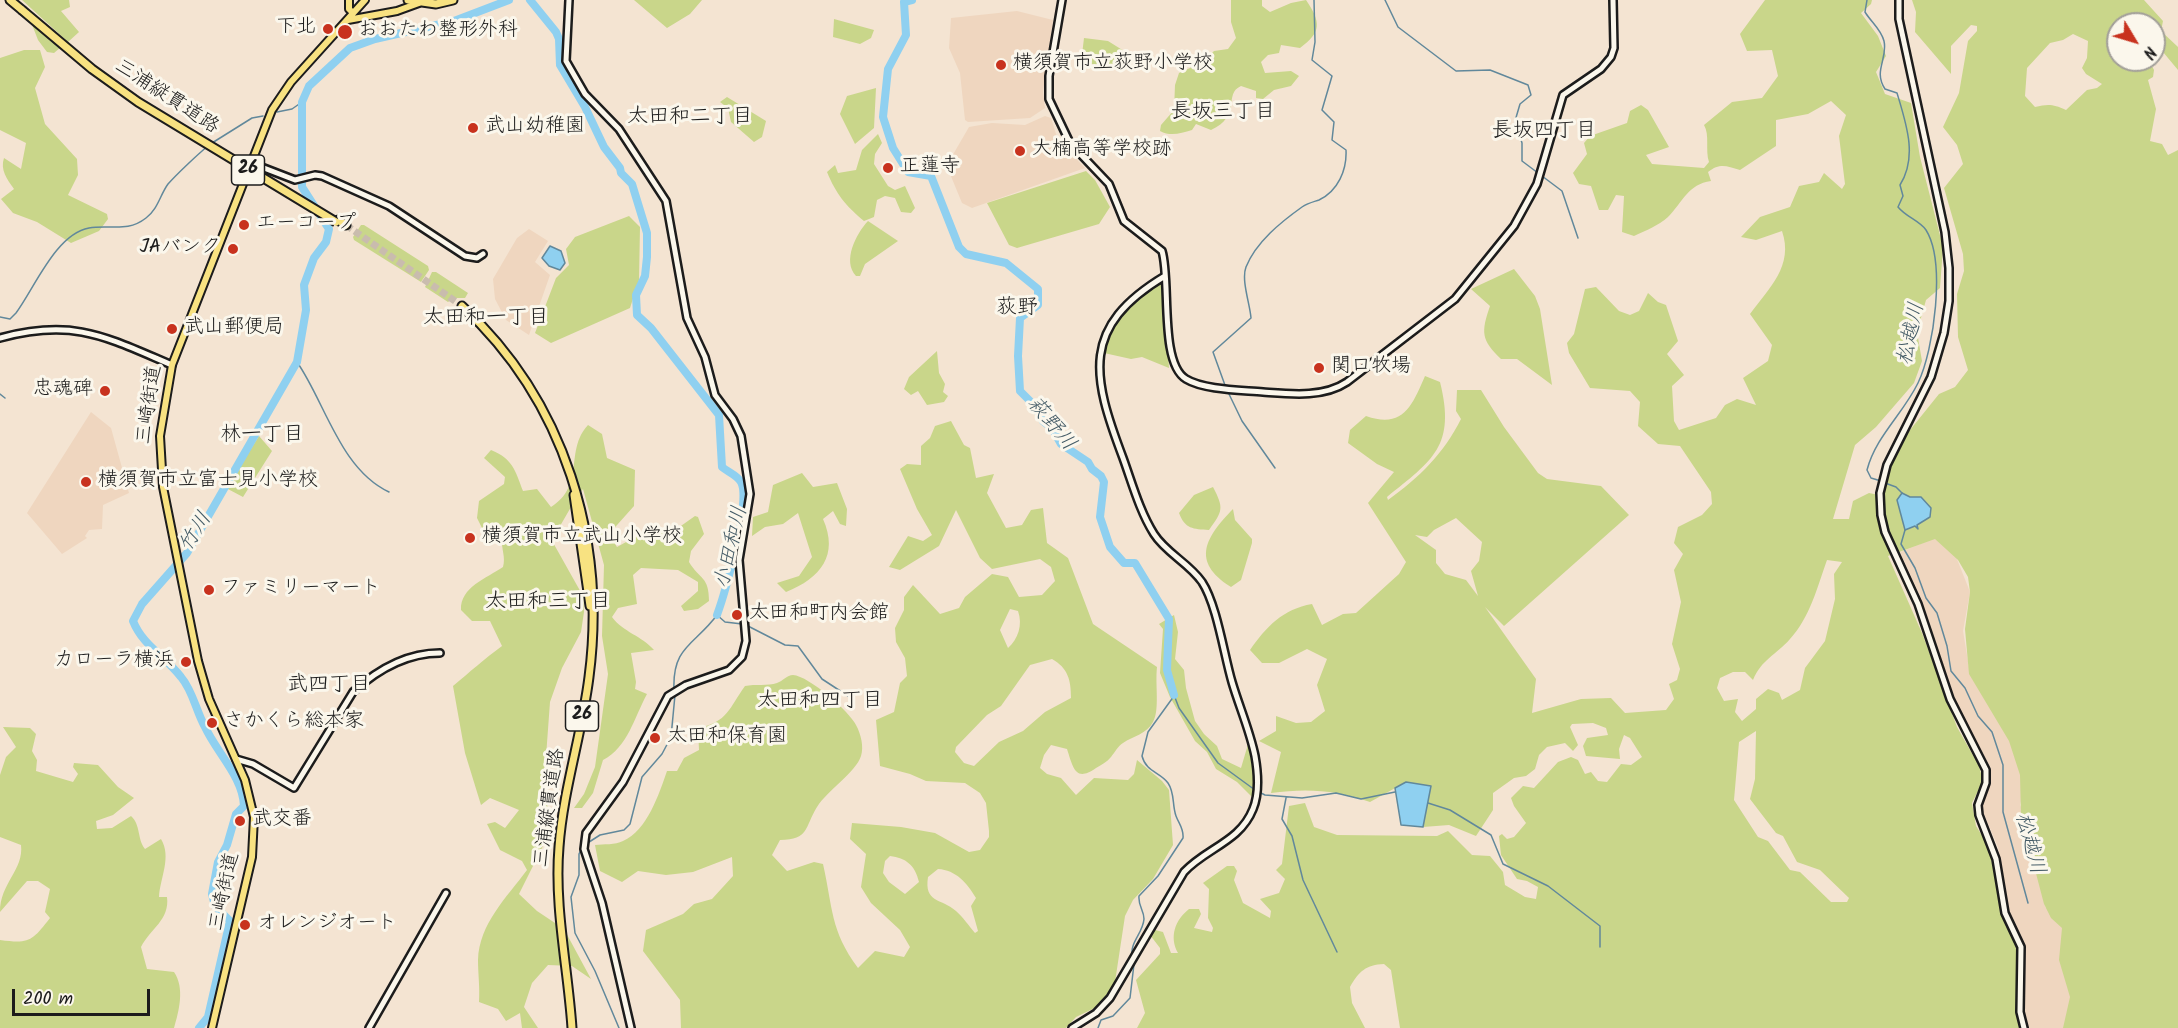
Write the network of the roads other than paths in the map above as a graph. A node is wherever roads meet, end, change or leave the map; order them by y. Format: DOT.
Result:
graph roads {
  1 [pos="10,0"];
  2 [pos="16,0"];
  3 [pos="349,0"];
  4 [pos="365,0"];
  5 [pos="408,0"];
  6 [pos="453,0"];
  7 [pos="569,0"];
  8 [pos="1062,0"];
  9 [pos="1613,0"];
  10 [pos="1899,0"];
  11 [pos="419,3"];
  12 [pos="24,9"];
  13 [pos="353,13"];
  14 [pos="346,20"];
  15 [pos="251,163"];
  16 [pos="345,226"];
  17 [pos="483,254"];
  18 [pos="1165,276"];
  19 [pos="461,307"];
  20 [pos="0,338"];
  21 [pos="172,365"];
  22 [pos="440,653"];
  23 [pos="236,759"];
  24 [pos="446,893"];
  25 [pos="212,1028"];
  26 [pos="369,1028"];
  27 [pos="570,1028"];
  28 [pos="631,1028"];
  29 [pos="1072,1028"];
  30 [pos="2024,1028"];
  1 -- 12 [label="highway, 三浦縦貫道路 / 26"];
  2 -- 12 [label="highway, 三浦縦貫道路 / 26"];
  3 -- 13 [label="main road"];
  4 -- 13 [label="main road, 三崎街道 / 26"];
  5 -- 11 [label="highway"];
  6 -- 11 [label="highway"];
  7 -- 28 [label="street"];
  8 -- 18 [label="street"];
  9 -- 18 [label="street"];
  10 -- 30 [label="street"];
  11 -- 14 [label="main road"];
  12 -- 16 [label="highway, 三浦縦貫道路 / 26, bridge"];
  13 -- 14 [label="main road, 三崎街道 / 26"];
  14 -- 15 [label="main road, 三崎街道 / 26"];
  15 -- 17 [label="street"];
  15 -- 21 [label="main road, 三崎街道 / 26"];
  18 -- 29 [label="street"];
  19 -- 27 [label="highway, 三浦縦貫道路 / 26"];
  20 -- 21 [label="street"];
  21 -- 23 [label="main road, 三崎街道 / 26"];
  22 -- 23 [label="street"];
  23 -- 25 [label="main road, 三崎街道 / 26"];
  24 -- 26 [label="street"];
}
